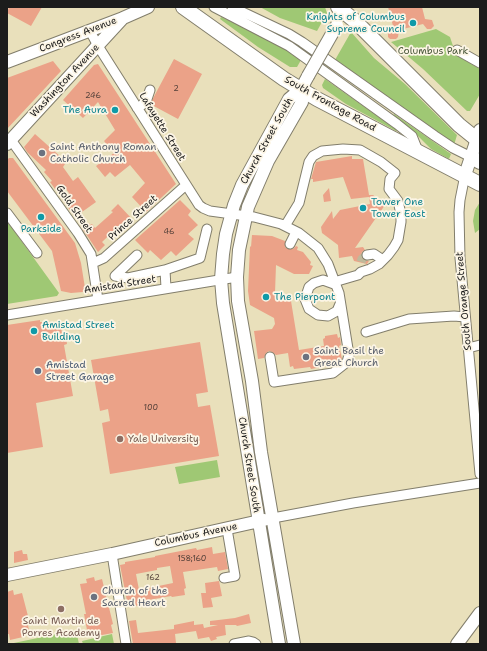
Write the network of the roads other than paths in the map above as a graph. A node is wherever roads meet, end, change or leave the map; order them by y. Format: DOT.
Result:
graph roads {
  1 [pos="148,7"];
  2 [pos="183,7"];
  3 [pos="214,7"];
  4 [pos="232,7"];
  5 [pos="344,9"];
  6 [pos="123,18"];
  7 [pos="90,31"];
  8 [pos="98,46"];
  9 [pos="457,50"];
  10 [pos="7,62"];
  11 [pos="480,63"];
  12 [pos="301,89"];
  13 [pos="150,90"];
  14 [pos="137,108"];
  15 [pos="479,137"];
  16 [pos="9,142"];
  17 [pos="418,151"];
  18 [pos="476,159"];
  19 [pos="465,175"];
  20 [pos="480,184"];
  21 [pos="186,185"];
  22 [pos="7,213"];
  23 [pos="232,214"];
  24 [pos="246,216"];
  25 [pos="285,226"];
  26 [pos="207,229"];
  27 [pos="296,232"];
  28 [pos="290,244"];
  29 [pos="37,253"];
  30 [pos="137,255"];
  31 [pos="367,255"];
  32 [pos="384,260"];
  33 [pos="93,263"];
  34 [pos="165,270"];
  35 [pos="237,277"];
  36 [pos="221,279"];
  37 [pos="333,281"];
  38 [pos="166,288"];
  39 [pos="98,300"];
  40 [pos="340,304"];
  41 [pos="7,314"];
  42 [pos="465,317"];
  43 [pos="226,321"];
  44 [pos="366,332"];
  45 [pos="244,335"];
  46 [pos="480,345"];
  47 [pos="468,348"];
  48 [pos="270,357"];
  49 [pos="480,474"];
  50 [pos="480,483"];
  51 [pos="273,518"];
  52 [pos="258,522"];
  53 [pos="227,529"];
  54 [pos="112,554"];
  55 [pos="7,575"];
  56 [pos="224,578"];
  57 [pos="480,613"];
  58 [pos="255,643"];
  59 [pos="126,644"];
  60 [pos="234,644"];
  61 [pos="278,644"];
  62 [pos="294,644"];
  63 [pos="457,644"];
  1 -- 6 [label="main road, Congress Avenue"];
  2 -- 12 [label="highway, South Frontage Road"];
  3 -- 17 [label="street"];
  4 -- 18 [label="street"];
  5 -- 12 [label="main road, bridge"];
  5 -- 15 [label="highway"];
  6 -- 7 [label="main road, Congress Avenue"];
  6 -- 8 [label="main road, Washington Avenue"];
  7 -- 8 [label="street, Lafayette Street"];
  7 -- 10 [label="main road, Congress Avenue"];
  8 -- 14 [label="street, Lafayette Street"];
  8 -- 16 [label="main road, Washington Avenue"];
  9 -- 11 [label="street"];
  12 -- 17 [label="highway, South Frontage Road"];
  12 -- 23 [label="main road, Church Street South"];
  12 -- 24 [label="main road, Church Street South"];
  13 -- 14 [label="street"];
  14 -- 21 [label="street, Lafayette Street"];
  15 -- 18 [label="main road, South Orange Street"];
  16 -- 33 [label="street, Gold Street"];
  17 -- 19 [label="highway, South Frontage Road"];
  18 -- 19 [label="main road, South Orange Street"];
  19 -- 20 [label="highway, South Frontage Road"];
  19 -- 42 [label="street, South Orange Street"];
  21 -- 23 [label="street, Lafayette Street"];
  21 -- 33 [label="street, Prince Street"];
  22 -- 29 [label="street"];
  23 -- 24 [label="street, Lafayette Street"];
  23 -- 36 [label="main road, Church Street South"];
  24 -- 25 [label="street, Lafayette Street"];
  24 -- 35 [label="main road, Church Street South"];
  25 -- 27 [label="street, Lafayette Street"];
  25 -- 32 [label="street"];
  26 -- 34 [label="street"];
  27 -- 28 [label="street"];
  27 -- 37 [label="street, Lafayette Street"];
  30 -- 34 [label="street"];
  31 -- 32 [label="street"];
  32 -- 37 [label="street"];
  33 -- 39 [label="street, Gold Street"];
  34 -- 38 [label="street"];
  35 -- 36 [label="street, Amistad Street"];
  35 -- 45 [label="main road, Church Street South"];
  36 -- 38 [label="street, Amistad Street"];
  36 -- 43 [label="main road, Church Street South"];
  37 -- 40 [label="street"];
  37 -- 40 [label="street"];
  38 -- 39 [label="street, Amistad Street"];
  39 -- 41 [label="street, Amistad Street"];
  40 -- 48 [label="street"];
  42 -- 44 [label="street"];
  42 -- 47 [label="street, South Orange Street"];
  43 -- 45 [label="main road"];
  43 -- 52 [label="main road, Church Street South"];
  45 -- 51 [label="main road, Church Street South"];
  46 -- 47 [label="street"];
  47 -- 49 [label="street, South Orange Street"];
  50 -- 51 [label="street, Columbus Avenue"];
  51 -- 52 [label="main road, Columbus Avenue"];
  51 -- 62 [label="main road, Church Street South"];
  52 -- 53 [label="main road, Columbus Avenue"];
  52 -- 61 [label="main road, Church Street South"];
  53 -- 54 [label="main road, Columbus Avenue"];
  53 -- 56 [label="street"];
  54 -- 55 [label="main road, Columbus Avenue"];
  54 -- 59 [label="street"];
  57 -- 63 [label="main road"];
  58 -- 60 [label="street"];
}
